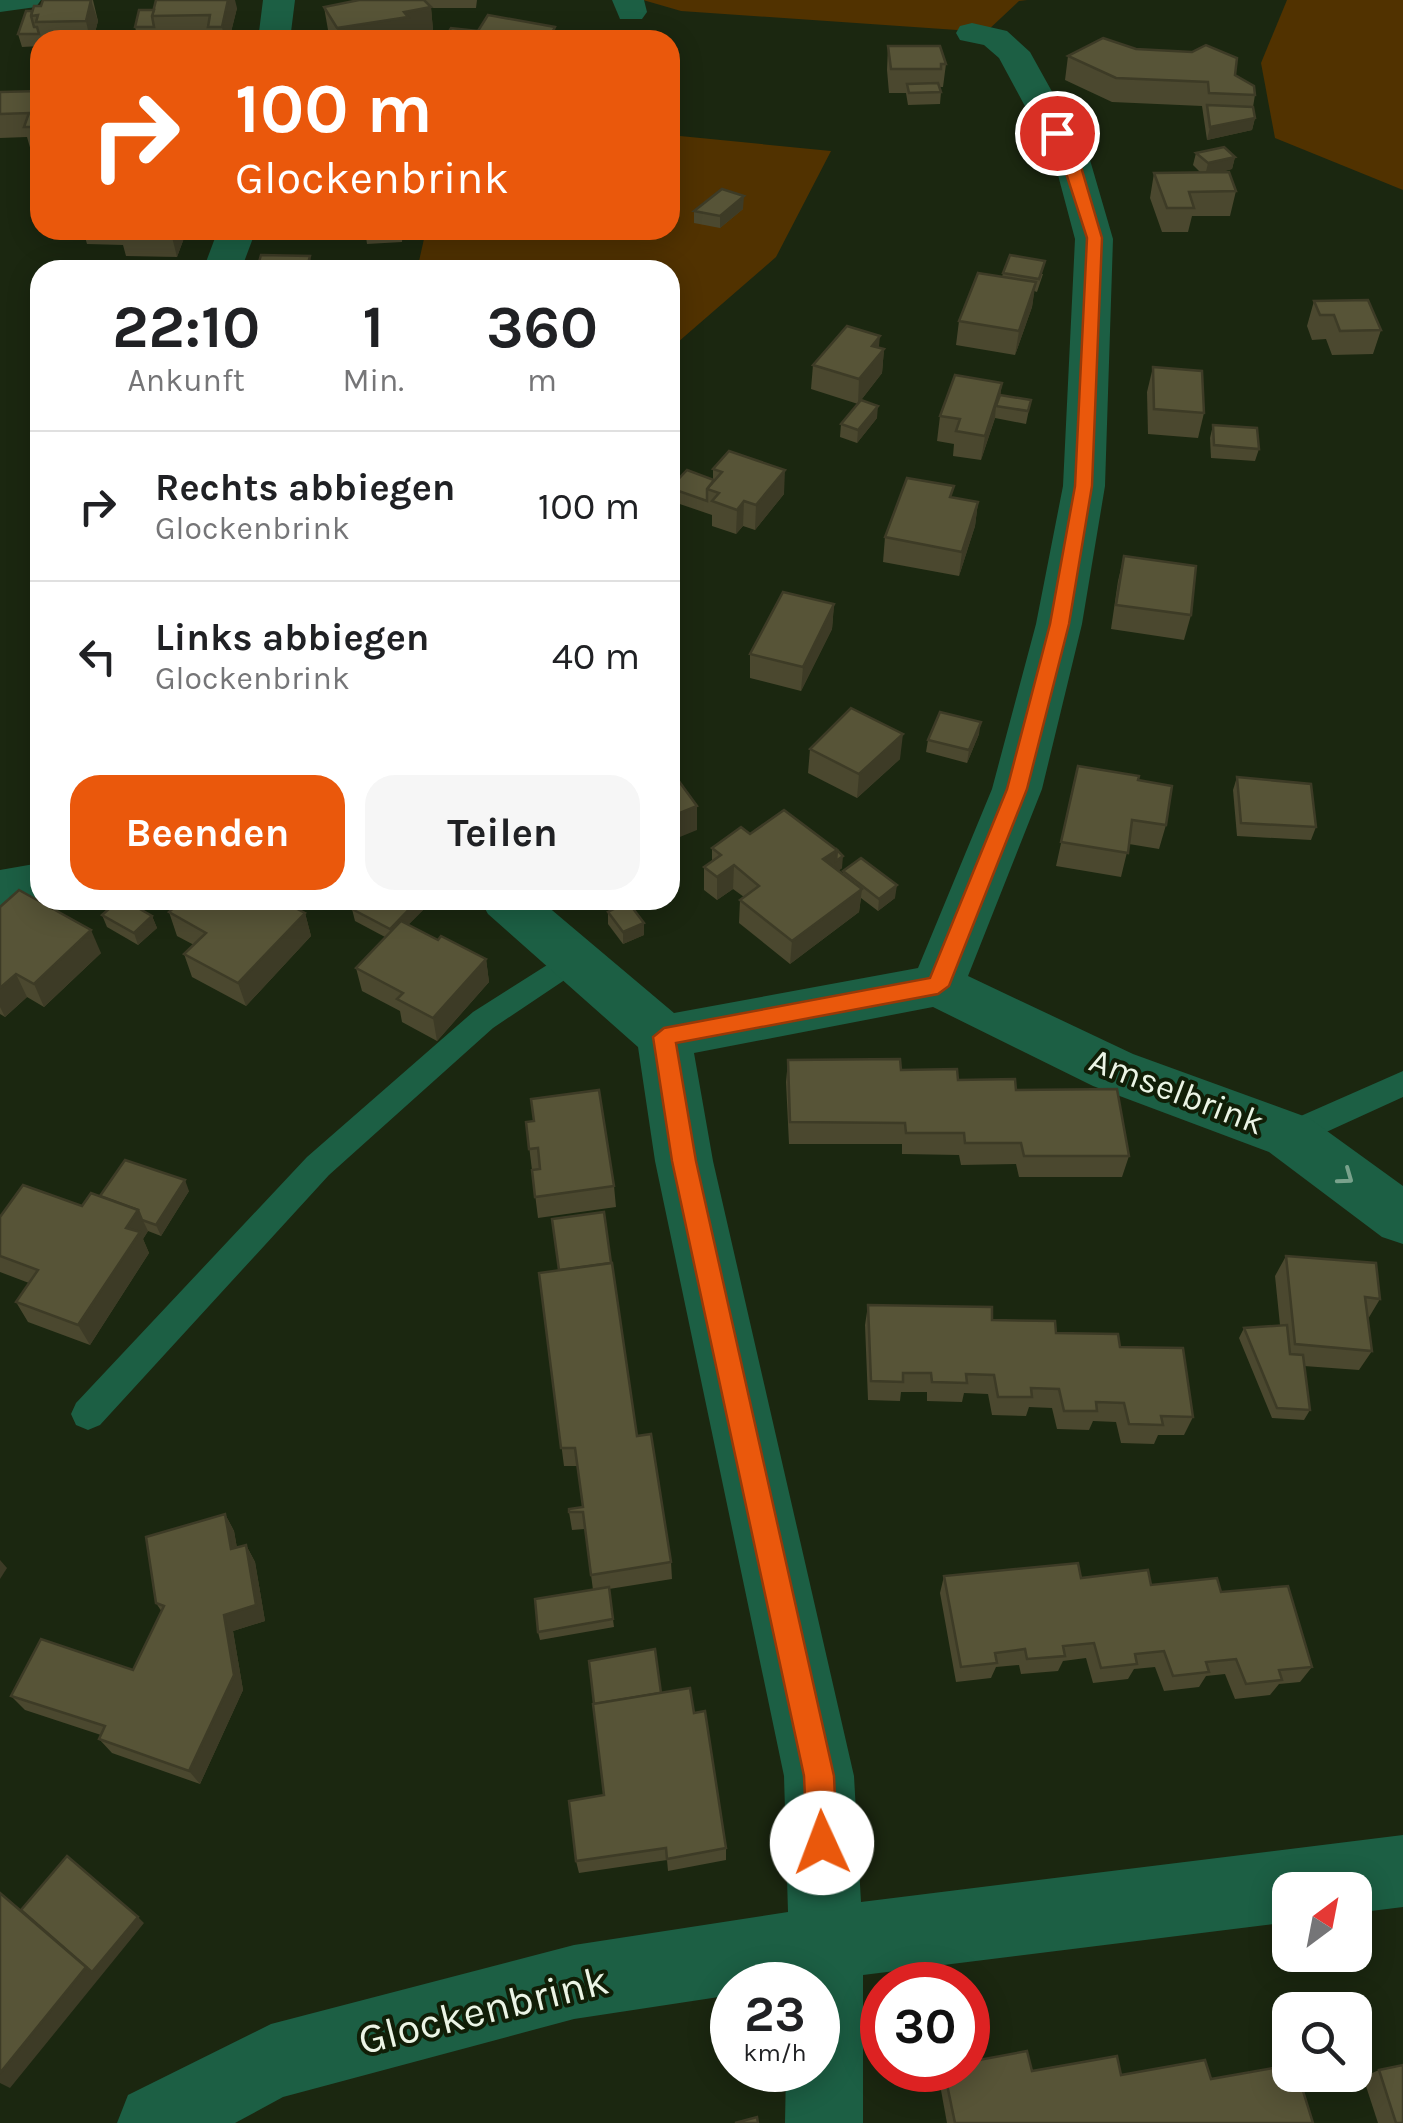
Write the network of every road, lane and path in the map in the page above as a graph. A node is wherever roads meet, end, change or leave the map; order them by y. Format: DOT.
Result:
graph roads {
  1 [pos="25,0"];
  2 [pos="278,0"];
  3 [pos="0,2"];
  4 [pos="275,30"];
  5 [pos="972,33"];
  6 [pos="30,884"];
  7 [pos="0,888"];
  8 [pos="518,910"];
  9 [pos="574,959"];
  10 [pos="938,986"];
  11 [pos="664,1037"];
  12 [pos="1403,1083"];
  13 [pos="1289,1135"];
  14 [pos="1403,1219"];
  15 [pos="88,1414"];
  16 [pos="1403,1871"];
  17 [pos="826,1943"];
  18 [pos="156,2123"];
  19 [pos="824,2123"];
  1 -- 3 [label="street"];
  2 -- 4 [label="street"];
  5 -- 10 [label="street"];
  6 -- 7 [label="street"];
  8 -- 9 [label="street"];
  9 -- 11 [label="street"];
  9 -- 15 [label="lane"];
  10 -- 11 [label="street"];
  10 -- 13 [label="street, Amselbrink"];
  11 -- 17 [label="street"];
  12 -- 13 [label="lane"];
  13 -- 14 [label="street, Amselbrink, one-way"];
  16 -- 17 [label="street, Glockenbrink"];
  17 -- 18 [label="street, Glockenbrink"];
  17 -- 19 [label="street"];
}
